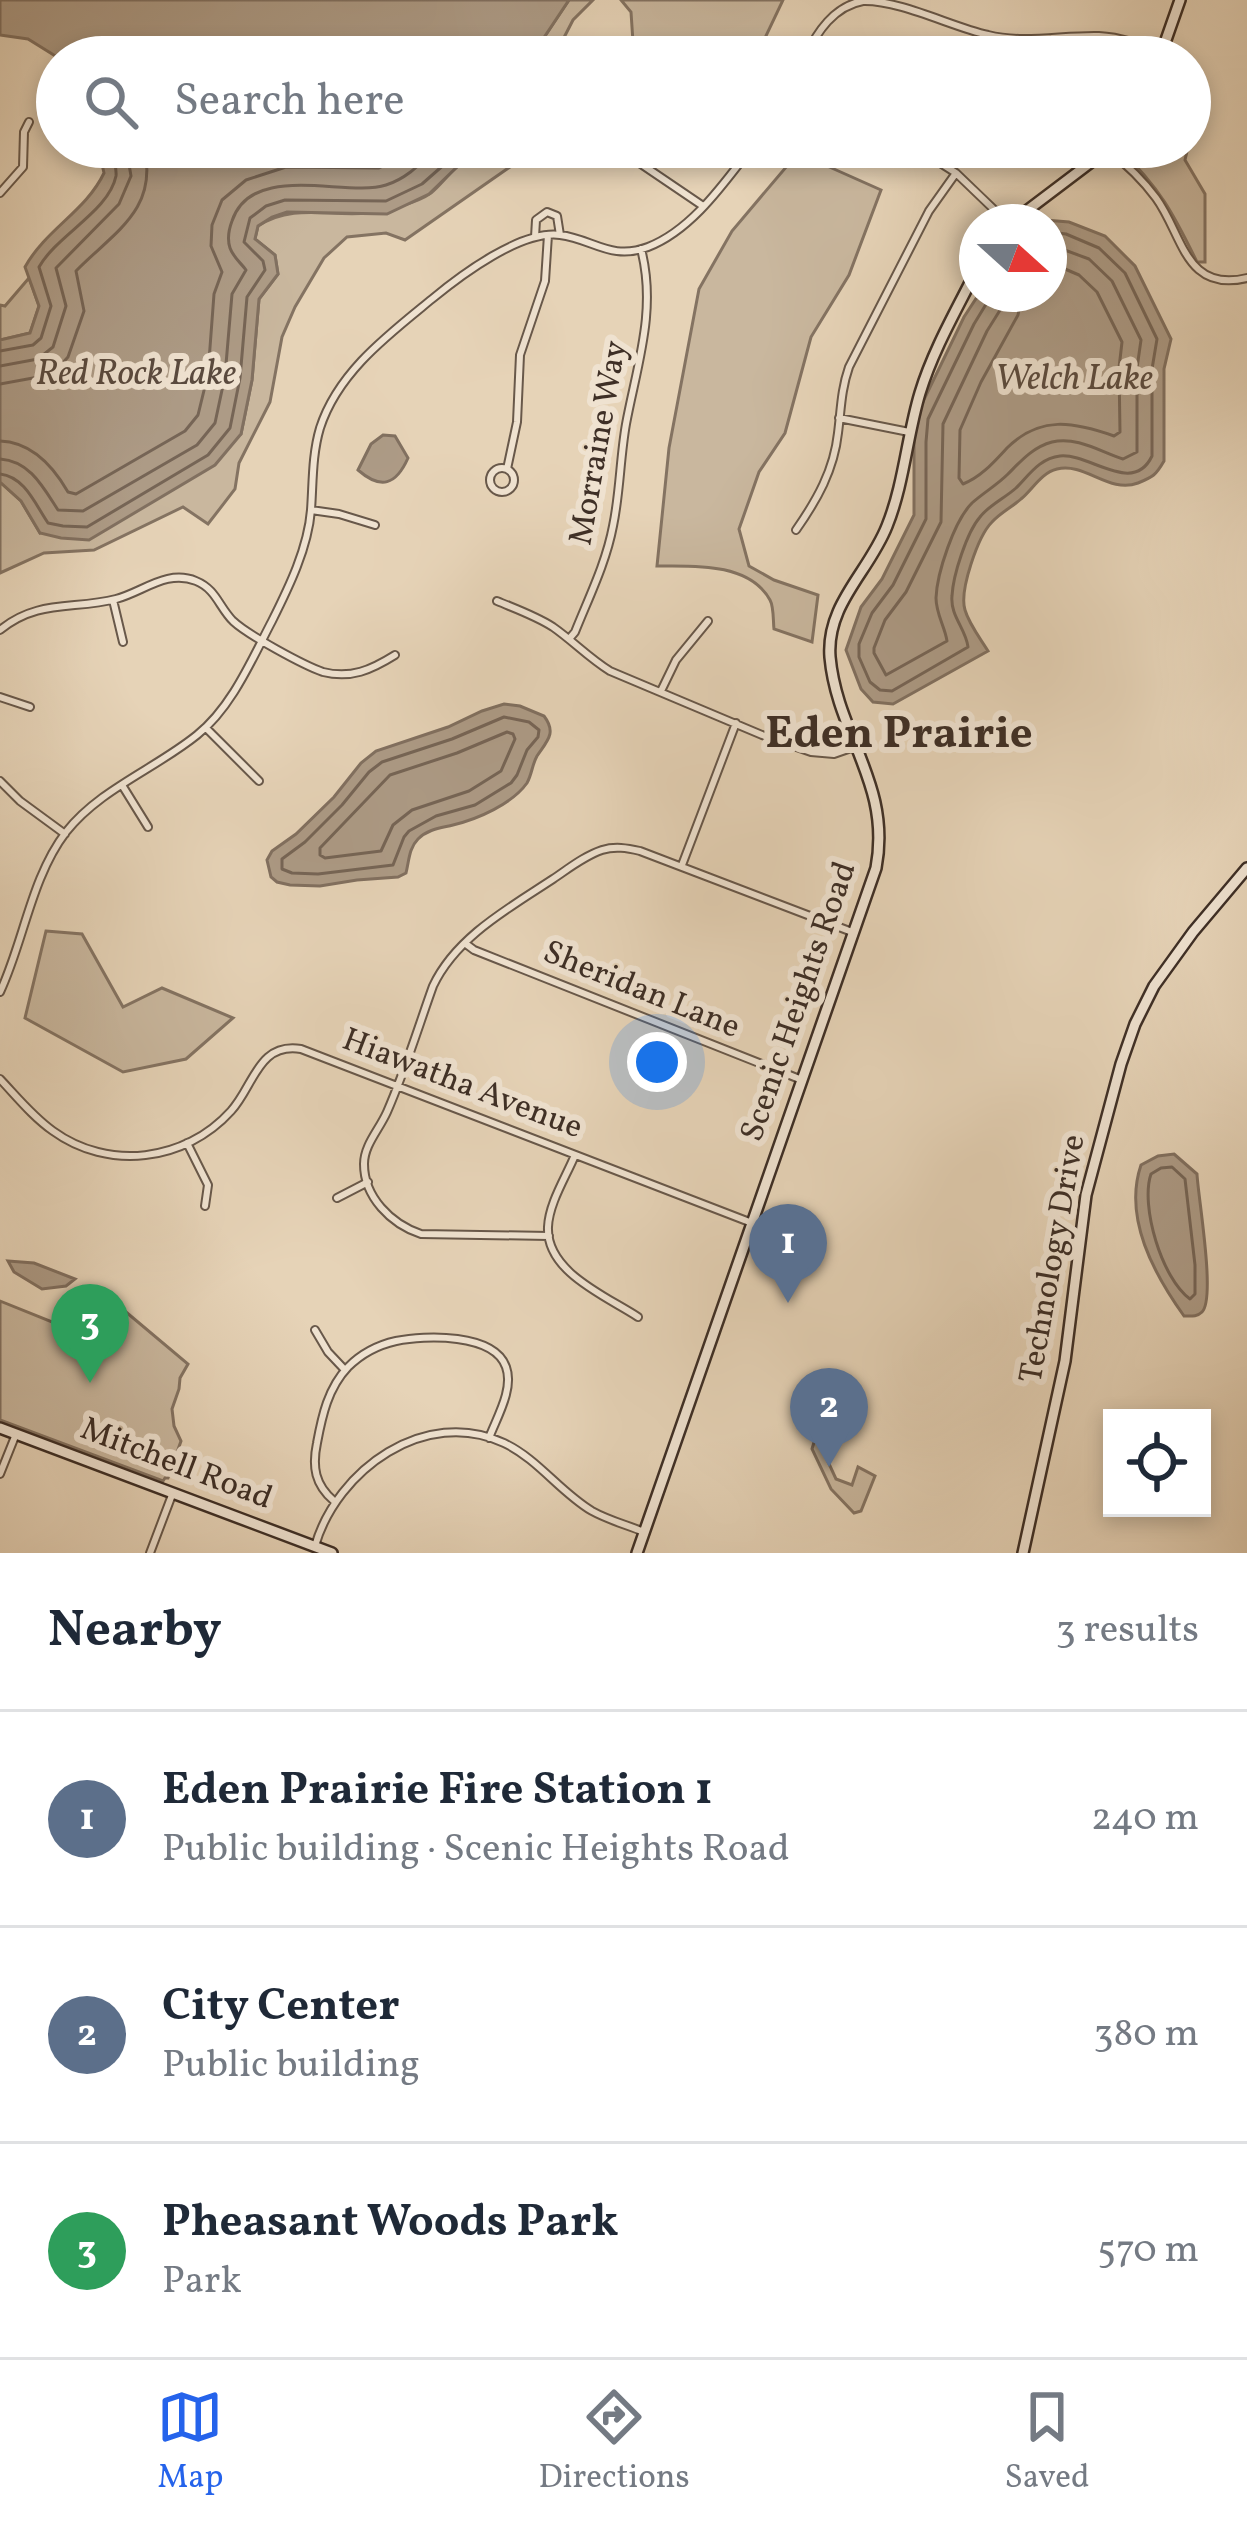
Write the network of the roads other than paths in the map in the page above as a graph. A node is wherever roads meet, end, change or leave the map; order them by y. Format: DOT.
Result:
graph roads {
  1 [pos="1180,0"];
  2 [pos="855,2"];
  3 [pos="816,36"];
  4 [pos="996,36"];
  5 [pos="1168,36"];
  6 [pos="29,122"];
  7 [pos="647,168"];
  8 [pos="735,168"];
  9 [pos="948,168"];
  10 [pos="1083,168"];
  11 [pos="1130,168"];
  12 [pos="956,173"];
  13 [pos="0,193"];
  14 [pos="990,204"];
  15 [pos="1034,204"];
  16 [pos="704,206"];
  17 [pos="548,235"];
  18 [pos="560,235"];
  19 [pos="535,236"];
  20 [pos="641,249"];
  21 [pos="1247,278"];
  22 [pos="959,305"];
  23 [pos="380,322"];
  24 [pos="390,334"];
  25 [pos="838,418"];
  26 [pos="909,432"];
  27 [pos="507,469"];
  28 [pos="311,510"];
  29 [pos="375,525"];
  30 [pos="796,530"];
  31 [pos="113,600"];
  32 [pos="497,601"];
  33 [pos="708,621"];
  34 [pos="0,630"];
  35 [pos="262,639"];
  36 [pos="569,639"];
  37 [pos="123,641"];
  38 [pos="395,656"];
  39 [pos="661,691"];
  40 [pos="0,697"];
  41 [pos="30,707"];
  42 [pos="736,723"];
  43 [pos="206,728"];
  44 [pos="857,746"];
  45 [pos="0,781"];
  46 [pos="259,781"];
  47 [pos="122,784"];
  48 [pos="148,827"];
  49 [pos="65,834"];
  50 [pos="682,867"];
  51 [pos="1247,868"];
  52 [pos="854,933"];
  53 [pos="464,943"];
  54 [pos="0,992"];
  55 [pos="0,1078"];
  56 [pos="802,1080"];
  57 [pos="398,1085"];
  58 [pos="9,1088"];
  59 [pos="0,1097"];
  60 [pos="188,1143"];
  61 [pos="574,1156"];
  62 [pos="368,1182"];
  63 [pos="338,1198"];
  64 [pos="205,1206"];
  65 [pos="752,1223"];
  66 [pos="549,1236"];
  67 [pos="638,1317"];
  68 [pos="315,1330"];
  69 [pos="345,1370"];
  70 [pos="0,1428"];
  71 [pos="16,1434"];
  72 [pos="489,1438"];
  73 [pos="0,1474"];
  74 [pos="172,1493"];
  75 [pos="335,1501"];
  76 [pos="644,1532"];
  77 [pos="315,1546"];
  78 [pos="150,1553"];
  79 [pos="332,1553"];
  80 [pos="637,1553"];
  81 [pos="1024,1553"];
  1 -- 5 [label="street"];
  2 -- 3 [label="street"];
  2 -- 4 [label="street"];
  6 -- 13 [label="street"];
  7 -- 16 [label="street"];
  8 -- 16 [label="street"];
  9 -- 12 [label="street"];
  10 -- 15 [label="street"];
  11 -- 21 [label="street"];
  12 -- 14 [label="street"];
  12 -- 25 [label="street"];
  16 -- 20 [label="street"];
  17 -- 18 [label="street"];
  17 -- 19 [label="street"];
  17 -- 27 [label="street"];
  18 -- 19 [label="street"];
  18 -- 20 [label="street"];
  19 -- 24 [label="street"];
  20 -- 36 [label="street, Morraine Way"];
  22 -- 26 [label="street, Scenic Heights Road"];
  23 -- 24 [label="street"];
  24 -- 28 [label="street"];
  25 -- 26 [label="street"];
  25 -- 30 [label="street"];
  26 -- 44 [label="street, Scenic Heights Road"];
  27 -- 27 [label="street"];
  28 -- 29 [label="street"];
  28 -- 35 [label="street"];
  31 -- 34 [label="street"];
  31 -- 35 [label="street"];
  31 -- 37 [label="street"];
  32 -- 36 [label="street"];
  33 -- 39 [label="street"];
  35 -- 38 [label="street"];
  35 -- 43 [label="street"];
  36 -- 39 [label="street"];
  39 -- 42 [label="street"];
  40 -- 41 [label="street"];
  42 -- 44 [label="street"];
  42 -- 50 [label="street"];
  43 -- 46 [label="street"];
  43 -- 47 [label="street"];
  44 -- 52 [label="street, Scenic Heights Road"];
  45 -- 49 [label="street"];
  47 -- 48 [label="street"];
  47 -- 49 [label="street"];
  49 -- 54 [label="street"];
  50 -- 52 [label="street"];
  50 -- 53 [label="street"];
  51 -- 81 [label="street, Technology Drive"];
  52 -- 56 [label="street, Scenic Heights Road"];
  53 -- 56 [label="street, Sheridan Lane"];
  53 -- 57 [label="street"];
  55 -- 58 [label="street, Hiawatha Avenue"];
  56 -- 65 [label="street, Scenic Heights Road"];
  57 -- 60 [label="street, Hiawatha Avenue"];
  57 -- 61 [label="street, Hiawatha Avenue"];
  57 -- 62 [label="street"];
  58 -- 59 [label="street"];
  58 -- 60 [label="street, Hiawatha Avenue"];
  60 -- 64 [label="street"];
  61 -- 65 [label="street, Hiawatha Avenue"];
  61 -- 66 [label="street"];
  62 -- 63 [label="street"];
  62 -- 66 [label="street"];
  65 -- 76 [label="street, Scenic Heights Road"];
  66 -- 67 [label="street"];
  68 -- 69 [label="street"];
  69 -- 72 [label="street"];
  69 -- 75 [label="street"];
  70 -- 71 [label="street, Mitchell Road"];
  71 -- 73 [label="street"];
  71 -- 74 [label="street, Mitchell Road"];
  72 -- 75 [label="street"];
  72 -- 76 [label="street"];
  74 -- 77 [label="street, Mitchell Road"];
  74 -- 78 [label="street"];
  75 -- 77 [label="street"];
  76 -- 80 [label="street, Scenic Heights Road"];
  77 -- 79 [label="street, Mitchell Road"];
}
